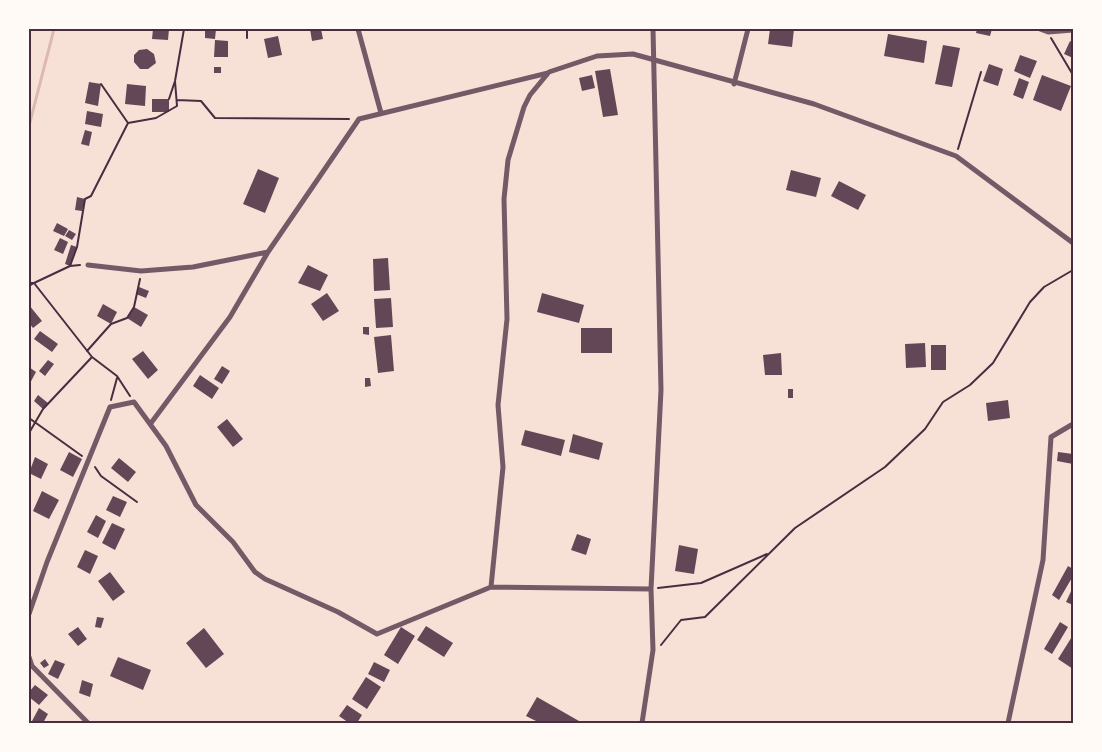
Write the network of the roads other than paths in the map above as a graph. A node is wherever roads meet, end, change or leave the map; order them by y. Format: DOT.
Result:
graph roads {
  1 [pos="358,29"];
  2 [pos="653,29"];
  3 [pos="748,29"];
  4 [pos="1040,29"];
  5 [pos="1073,30"];
  6 [pos="655,62"];
  7 [pos="548,72"];
  8 [pos="734,84"];
  9 [pos="381,113"];
  10 [pos="1073,243"];
  11 [pos="268,252"];
  12 [pos="88,265"];
  13 [pos="151,423"];
  14 [pos="1073,424"];
  15 [pos="491,587"];
  16 [pos="651,589"];
  17 [pos="29,614"];
  18 [pos="29,657"];
  19 [pos="88,723"];
  20 [pos="642,723"];
  21 [pos="1008,723"];
  1 -- 9 [label="street"];
  2 -- 6 [label="street"];
  3 -- 8 [label="street"];
  4 -- 5 [label="street"];
  6 -- 7 [label="street"];
  6 -- 8 [label="street"];
  6 -- 16 [label="street"];
  7 -- 9 [label="street"];
  7 -- 15 [label="street"];
  8 -- 10 [label="street"];
  9 -- 11 [label="street"];
  11 -- 12 [label="street"];
  11 -- 13 [label="street"];
  13 -- 15 [label="street"];
  13 -- 17 [label="street"];
  14 -- 21 [label="street"];
  15 -- 16 [label="street"];
  16 -- 20 [label="street"];
  18 -- 19 [label="street"];
}
